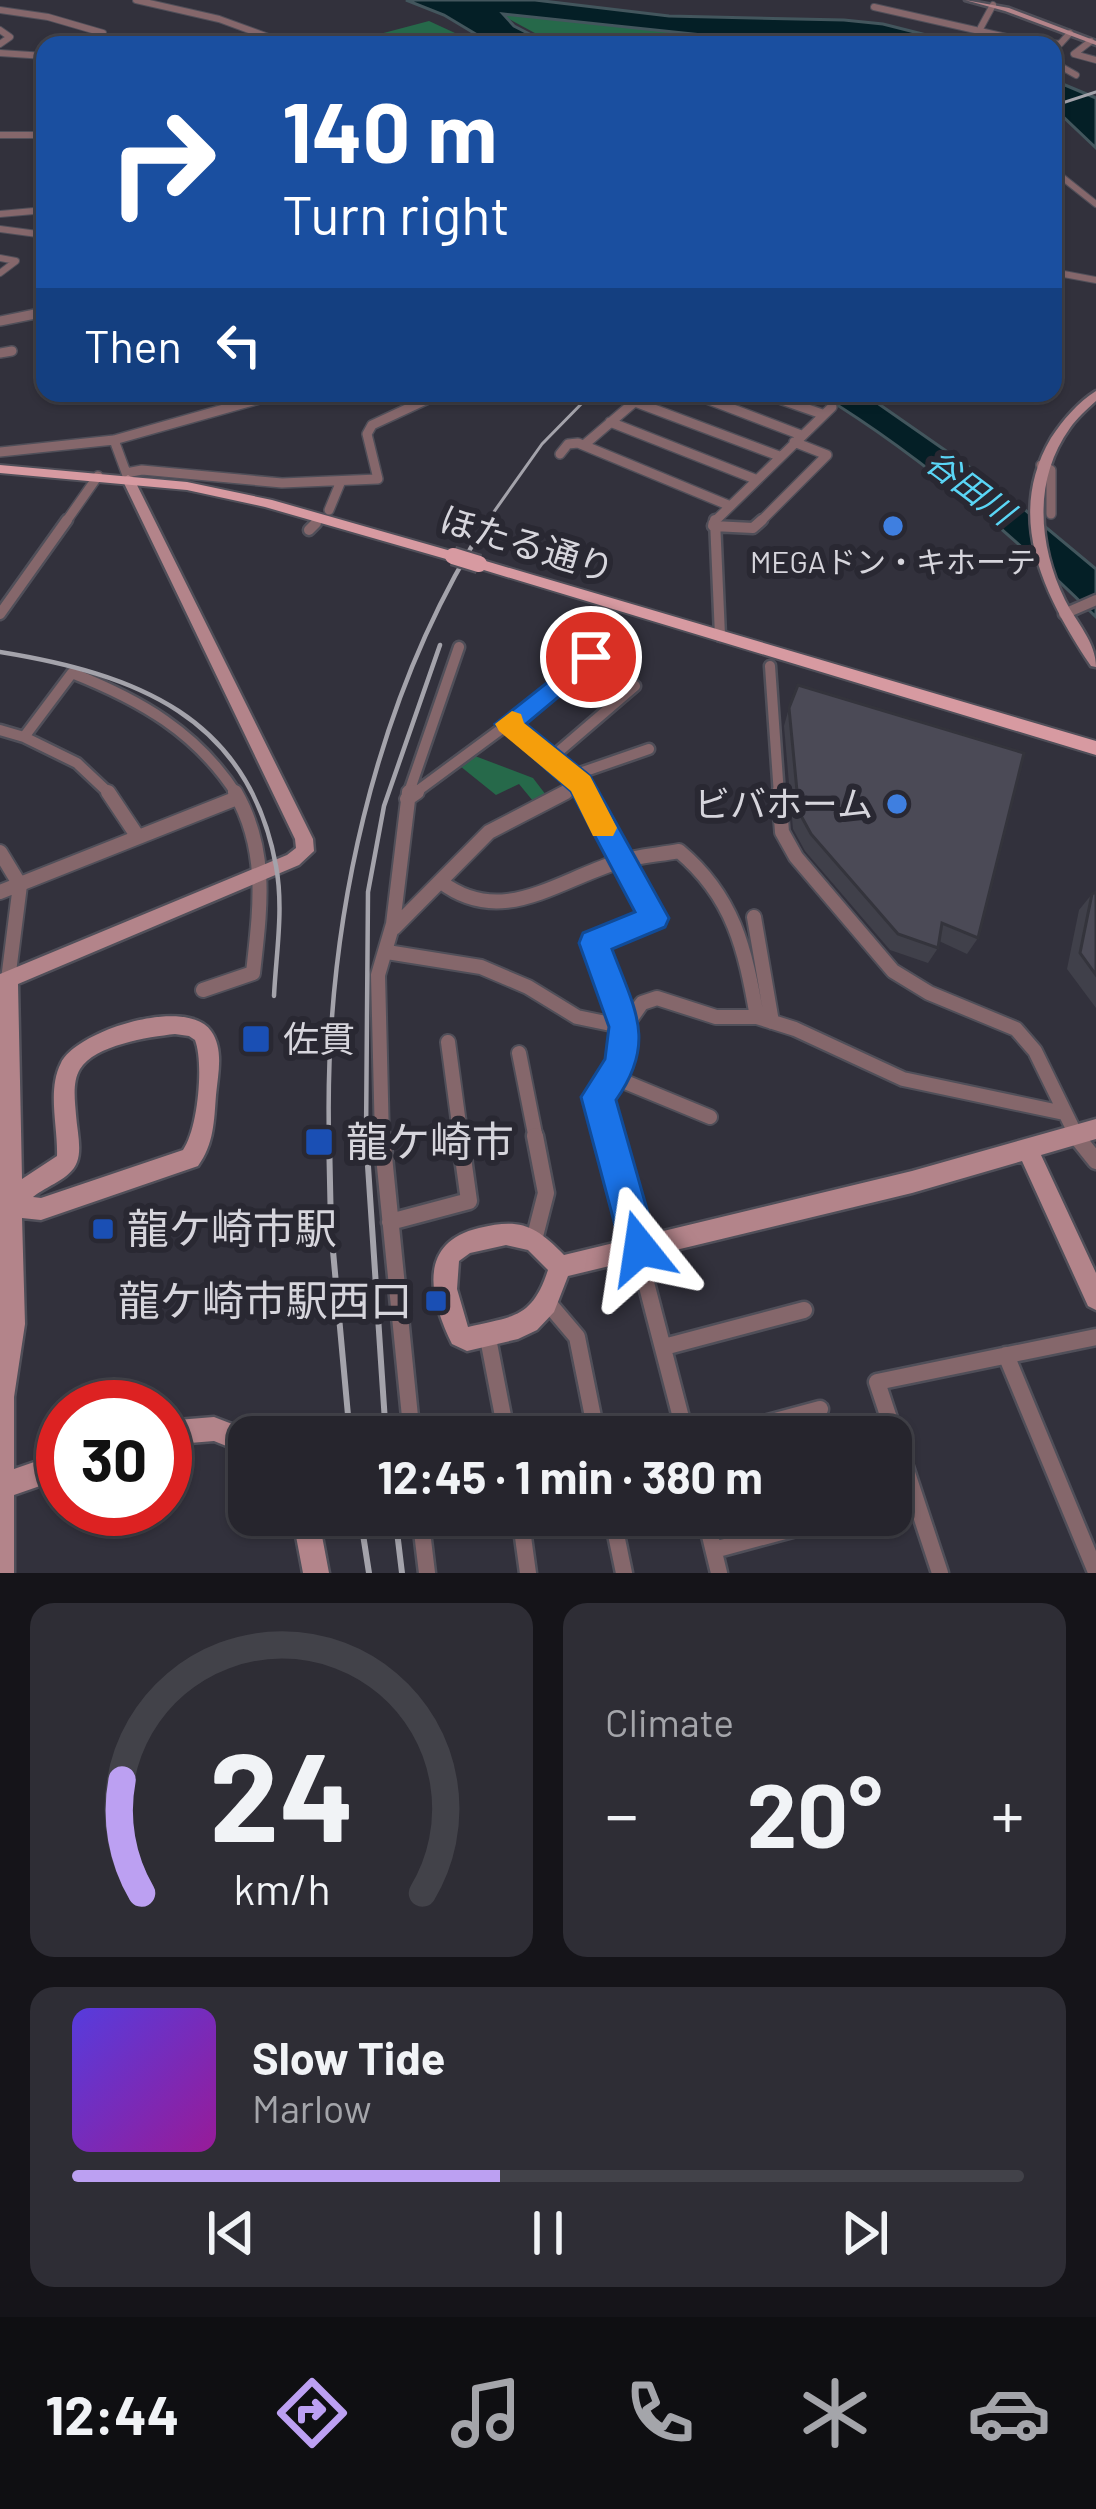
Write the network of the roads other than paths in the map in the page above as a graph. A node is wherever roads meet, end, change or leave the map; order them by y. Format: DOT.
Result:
graph roads {
  1 [pos="136,0"];
  2 [pos="968,0"];
  3 [pos="993,5"];
  4 [pos="874,8"];
  5 [pos="0,10"];
  6 [pos="953,25"];
  7 [pos="1096,26"];
  8 [pos="981,27"];
  9 [pos="0,30"];
  10 [pos="1070,33"];
  11 [pos="100,36"];
  12 [pos="265,36"];
  13 [pos="986,36"];
  14 [pos="1004,36"];
  15 [pos="1062,42"];
  16 [pos="1094,42"];
  17 [pos="0,44"];
  18 [pos="1062,44"];
  19 [pos="1082,47"];
  20 [pos="1062,51"];
  21 [pos="0,53"];
  22 [pos="1074,54"];
  23 [pos="36,55"];
  24 [pos="1096,60"];
  25 [pos="1062,67"];
  26 [pos="1076,75"];
  27 [pos="0,135"];
  28 [pos="36,135"];
  29 [pos="1062,177"];
  30 [pos="1096,204"];
  31 [pos="36,211"];
  32 [pos="0,214"];
  33 [pos="5,230"];
  34 [pos="36,234"];
  35 [pos="0,238"];
  36 [pos="0,258"];
  37 [pos="0,273"];
  38 [pos="1062,274"];
  39 [pos="1096,280"];
  40 [pos="36,314"];
  41 [pos="0,322"];
  42 [pos="12,351"];
  43 [pos="0,353"];
  44 [pos="1096,394"];
  45 [pos="249,402"];
  46 [pos="399,402"];
  47 [pos="420,402"];
  48 [pos="634,402"];
  49 [pos="638,402"];
  50 [pos="712,402"];
  51 [pos="794,402"];
  52 [pos="403,409"];
  53 [pos="610,422"];
  54 [pos="797,438"];
  55 [pos="114,440"];
  56 [pos="584,445"];
  57 [pos="0,452"];
  58 [pos="560,454"];
  59 [pos="778,456"];
  60 [pos="1041,465"];
  61 [pos="0,469"];
  62 [pos="98,476"];
  63 [pos="127,476"];
  64 [pos="755,479"];
  65 [pos="341,481"];
  66 [pos="728,505"];
  67 [pos="329,510"];
  68 [pos="1051,514"];
  69 [pos="713,526"];
  70 [pos="1096,600"];
  71 [pos="1072,611"];
  72 [pos="0,614"];
  73 [pos="720,636"];
  74 [pos="459,647"];
  75 [pos="1096,662"];
  76 [pos="770,666"];
  77 [pos="508,724"];
  78 [pos="0,730"];
  79 [pos="24,736"];
  80 [pos="649,748"];
  81 [pos="1096,748"];
  82 [pos="550,759"];
  83 [pos="576,780"];
  84 [pos="237,798"];
  85 [pos="407,800"];
  86 [pos="138,838"];
  87 [pos="0,853"];
  88 [pos="620,861"];
  89 [pos="261,874"];
  90 [pos="441,882"];
  91 [pos="20,885"];
  92 [pos="0,892"];
  93 [pos="754,917"];
  94 [pos="392,929"];
  95 [pos="387,952"];
  96 [pos="4,982"];
  97 [pos="203,990"];
  98 [pos="765,1020"];
  99 [pos="625,1027"];
  100 [pos="448,1042"];
  101 [pos="519,1053"];
  102 [pos="613,1077"];
  103 [pos="1064,1113"];
  104 [pos="710,1117"];
  105 [pos="1085,1132"];
  106 [pos="1028,1149"];
  107 [pos="1096,1161"];
  108 [pos="4,1208"];
  109 [pos="390,1222"];
  110 [pos="534,1240"];
  111 [pos="640,1248"];
  112 [pos="560,1267"];
  113 [pos="1096,1298"];
  114 [pos="549,1304"];
  115 [pos="803,1310"];
  116 [pos="487,1333"];
  117 [pos="1096,1337"];
  118 [pos="664,1347"];
  119 [pos="1006,1355"];
  120 [pos="820,1409"];
  121 [pos="410,1416"];
  122 [pos="503,1416"];
  123 [pos="593,1416"];
  124 [pos="681,1416"];
  125 [pos="794,1416"];
  126 [pos="192,1431"];
  127 [pos="228,1435"];
  128 [pos="36,1475"];
  129 [pos="1,1487"];
  130 [pos="311,1536"];
  131 [pos="423,1536"];
  132 [pos="523,1536"];
  133 [pos="616,1536"];
  134 [pos="710,1536"];
  135 [pos="766,1536"];
  136 [pos="714,1550"];
  137 [pos="1093,1572"];
  138 [pos="1,1573"];
  139 [pos="320,1573"];
  140 [pos="427,1573"];
  141 [pos="528,1573"];
  142 [pos="624,1573"];
  143 [pos="719,1573"];
  144 [pos="940,1573"];
  1 -- 12 [label="street"];
  2 -- 3 [label="street"];
  3 -- 8 [label="street"];
  3 -- 10 [label="street"];
  4 -- 6 [label="street"];
  5 -- 11 [label="street"];
  6 -- 13 [label="street"];
  6 -- 14 [label="street"];
  7 -- 10 [label="street"];
  9 -- 17 [label="street"];
  10 -- 15 [label="street"];
  10 -- 16 [label="street"];
  16 -- 19 [label="street"];
  18 -- 19 [label="street"];
  19 -- 22 [label="street"];
  20 -- 22 [label="street"];
  21 -- 23 [label="street"];
  22 -- 24 [label="street"];
  25 -- 26 [label="street"];
  27 -- 28 [label="street"];
  29 -- 30 [label="street"];
  31 -- 32 [label="street"];
  33 -- 34 [label="street"];
  33 -- 35 [label="street"];
  36 -- 37 [label="street"];
  38 -- 39 [label="street"];
  40 -- 41 [label="street"];
  42 -- 43 [label="street"];
  44 -- 60 [label="street"];
  45 -- 55 [label="street"];
  46 -- 52 [label="street"];
  47 -- 52 [label="street"];
  48 -- 53 [label="street"];
  49 -- 59 [label="street"];
  50 -- 54 [label="street"];
  51 -- 54 [label="street"];
  52 -- 65 [label="street"];
  53 -- 56 [label="street"];
  53 -- 64 [label="street"];
  54 -- 59 [label="street"];
  54 -- 69 [label="street"];
  55 -- 57 [label="street"];
  55 -- 63 [label="street"];
  56 -- 58 [label="street"];
  56 -- 66 [label="street"];
  59 -- 64 [label="street"];
  60 -- 68 [label="street"];
  60 -- 71 [label="street"];
  61 -- 62 [label="main road, ほたる通り"];
  62 -- 63 [label="main road, ほたる通り"];
  62 -- 72 [label="street"];
  63 -- 65 [label="street"];
  63 -- 73 [label="main road, ほたる通り, bridge"];
  63 -- 89 [label="street"];
  64 -- 66 [label="street"];
  65 -- 67 [label="street"];
  66 -- 69 [label="street"];
  69 -- 73 [label="street"];
  70 -- 71 [label="street"];
  71 -- 75 [label="street"];
  73 -- 81 [label="main road, ほたる通り"];
  74 -- 85 [label="street"];
  76 -- 103 [label="street"];
  77 -- 82 [label="street"];
  77 -- 82 [label="street"];
  77 -- 85 [label="street"];
  78 -- 79 [label="street"];
  79 -- 84 [label="street"];
  79 -- 86 [label="street"];
  80 -- 83 [label="street"];
  82 -- 83 [label="street"];
  83 -- 88 [label="street"];
  83 -- 90 [label="street"];
  84 -- 86 [label="street"];
  84 -- 89 [label="street"];
  85 -- 94 [label="street"];
  86 -- 91 [label="street"];
  87 -- 91 [label="street"];
  88 -- 90 [label="street"];
  88 -- 98 [label="street"];
  88 -- 99 [label="street"];
  89 -- 96 [label="street"];
  89 -- 97 [label="street"];
  90 -- 94 [label="street"];
  91 -- 92 [label="street"];
  91 -- 96 [label="street"];
  93 -- 98 [label="street"];
  94 -- 95 [label="street"];
  95 -- 99 [label="street"];
  95 -- 109 [label="street"];
  96 -- 108 [label="street"];
  98 -- 99 [label="street"];
  98 -- 103 [label="street"];
  99 -- 102 [label="street"];
  100 -- 109 [label="street"];
  101 -- 110 [label="street"];
  102 -- 104 [label="street"];
  102 -- 111 [label="street"];
  103 -- 105 [label="street"];
  105 -- 106 [label="street"];
  105 -- 107 [label="street"];
  106 -- 111 [label="street"];
  106 -- 113 [label="street"];
  108 -- 108 [label="street"];
  108 -- 129 [label="street"];
  109 -- 121 [label="street"];
  110 -- 112 [label="street"];
  110 -- 116 [label="street"];
  111 -- 112 [label="street"];
  111 -- 118 [label="street"];
  112 -- 114 [label="street"];
  114 -- 116 [label="street"];
  114 -- 123 [label="street"];
  115 -- 118 [label="street"];
  116 -- 122 [label="street"];
  117 -- 119 [label="street"];
  118 -- 124 [label="street"];
  119 -- 137 [label="street"];
  119 -- 144 [label="street"];
  120 -- 125 [label="street"];
  126 -- 127 [label="street"];
  128 -- 129 [label="street"];
  129 -- 138 [label="street"];
  130 -- 139 [label="street"];
  131 -- 140 [label="street"];
  132 -- 141 [label="street"];
  133 -- 142 [label="street"];
  134 -- 136 [label="street"];
  135 -- 136 [label="street"];
  136 -- 143 [label="street"];
}
